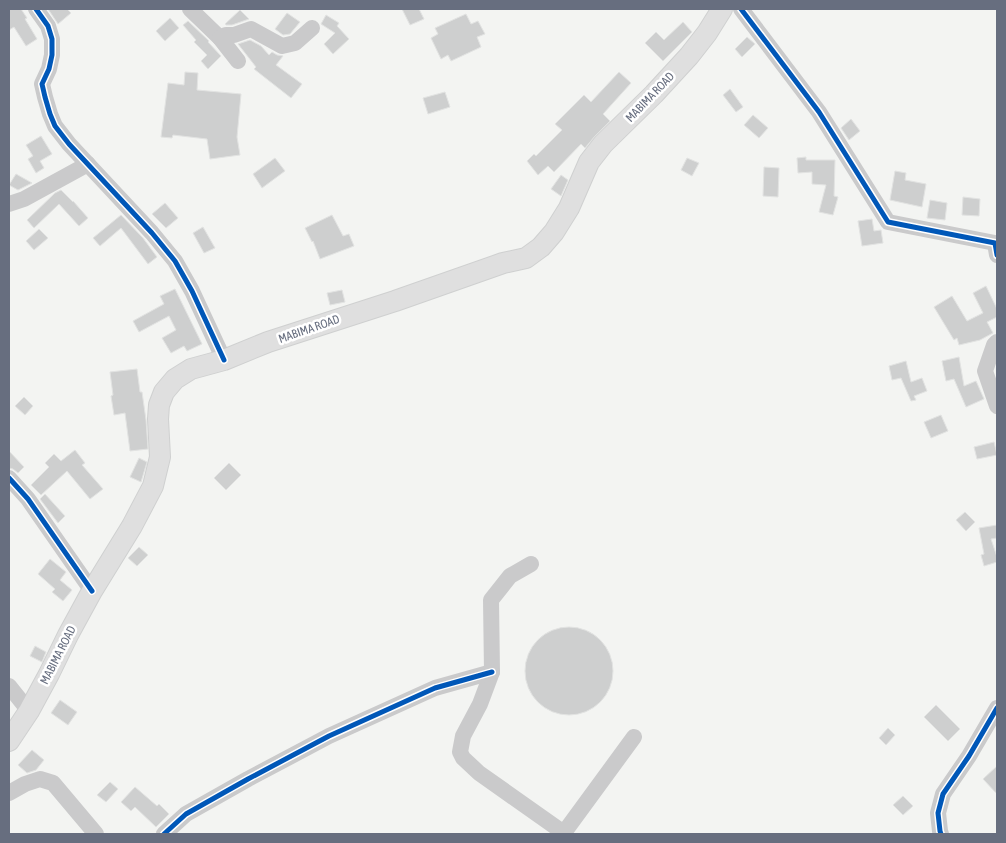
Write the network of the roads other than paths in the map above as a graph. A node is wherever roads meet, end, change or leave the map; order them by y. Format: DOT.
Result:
graph roads {
  1 [pos="36,9"];
  2 [pos="190,9"];
  3 [pos="722,9"];
  4 [pos="741,9"];
  5 [pos="312,28"];
  6 [pos="220,38"];
  7 [pos="238,61"];
  8 [pos="88,164"];
  9 [pos="9,204"];
  10 [pos="996,247"];
  11 [pos="997,342"];
  12 [pos="224,360"];
  13 [pos="997,406"];
  14 [pos="9,478"];
  15 [pos="531,564"];
  16 [pos="92,591"];
  17 [pos="492,672"];
  18 [pos="9,686"];
  19 [pos="997,708"];
  20 [pos="29,711"];
  21 [pos="634,737"];
  22 [pos="9,741"];
  23 [pos="9,793"];
  24 [pos="96,834"];
  25 [pos="164,834"];
  26 [pos="564,834"];
  27 [pos="941,834"];
  1 -- 8 [label="street"];
  2 -- 6 [label="street"];
  3 -- 12 [label="main road, MABIMA ROAD"];
  4 -- 10 [label="street"];
  5 -- 6 [label="street"];
  6 -- 7 [label="street"];
  8 -- 9 [label="street"];
  8 -- 12 [label="street"];
  11 -- 13 [label="street"];
  12 -- 16 [label="main road, MABIMA ROAD"];
  14 -- 16 [label="street"];
  15 -- 17 [label="street"];
  16 -- 20 [label="main road, MABIMA ROAD"];
  17 -- 25 [label="street"];
  17 -- 26 [label="street"];
  18 -- 20 [label="street"];
  19 -- 27 [label="street"];
  20 -- 22 [label="main road, MABIMA ROAD"];
  21 -- 26 [label="street"];
  23 -- 24 [label="street"];
}
